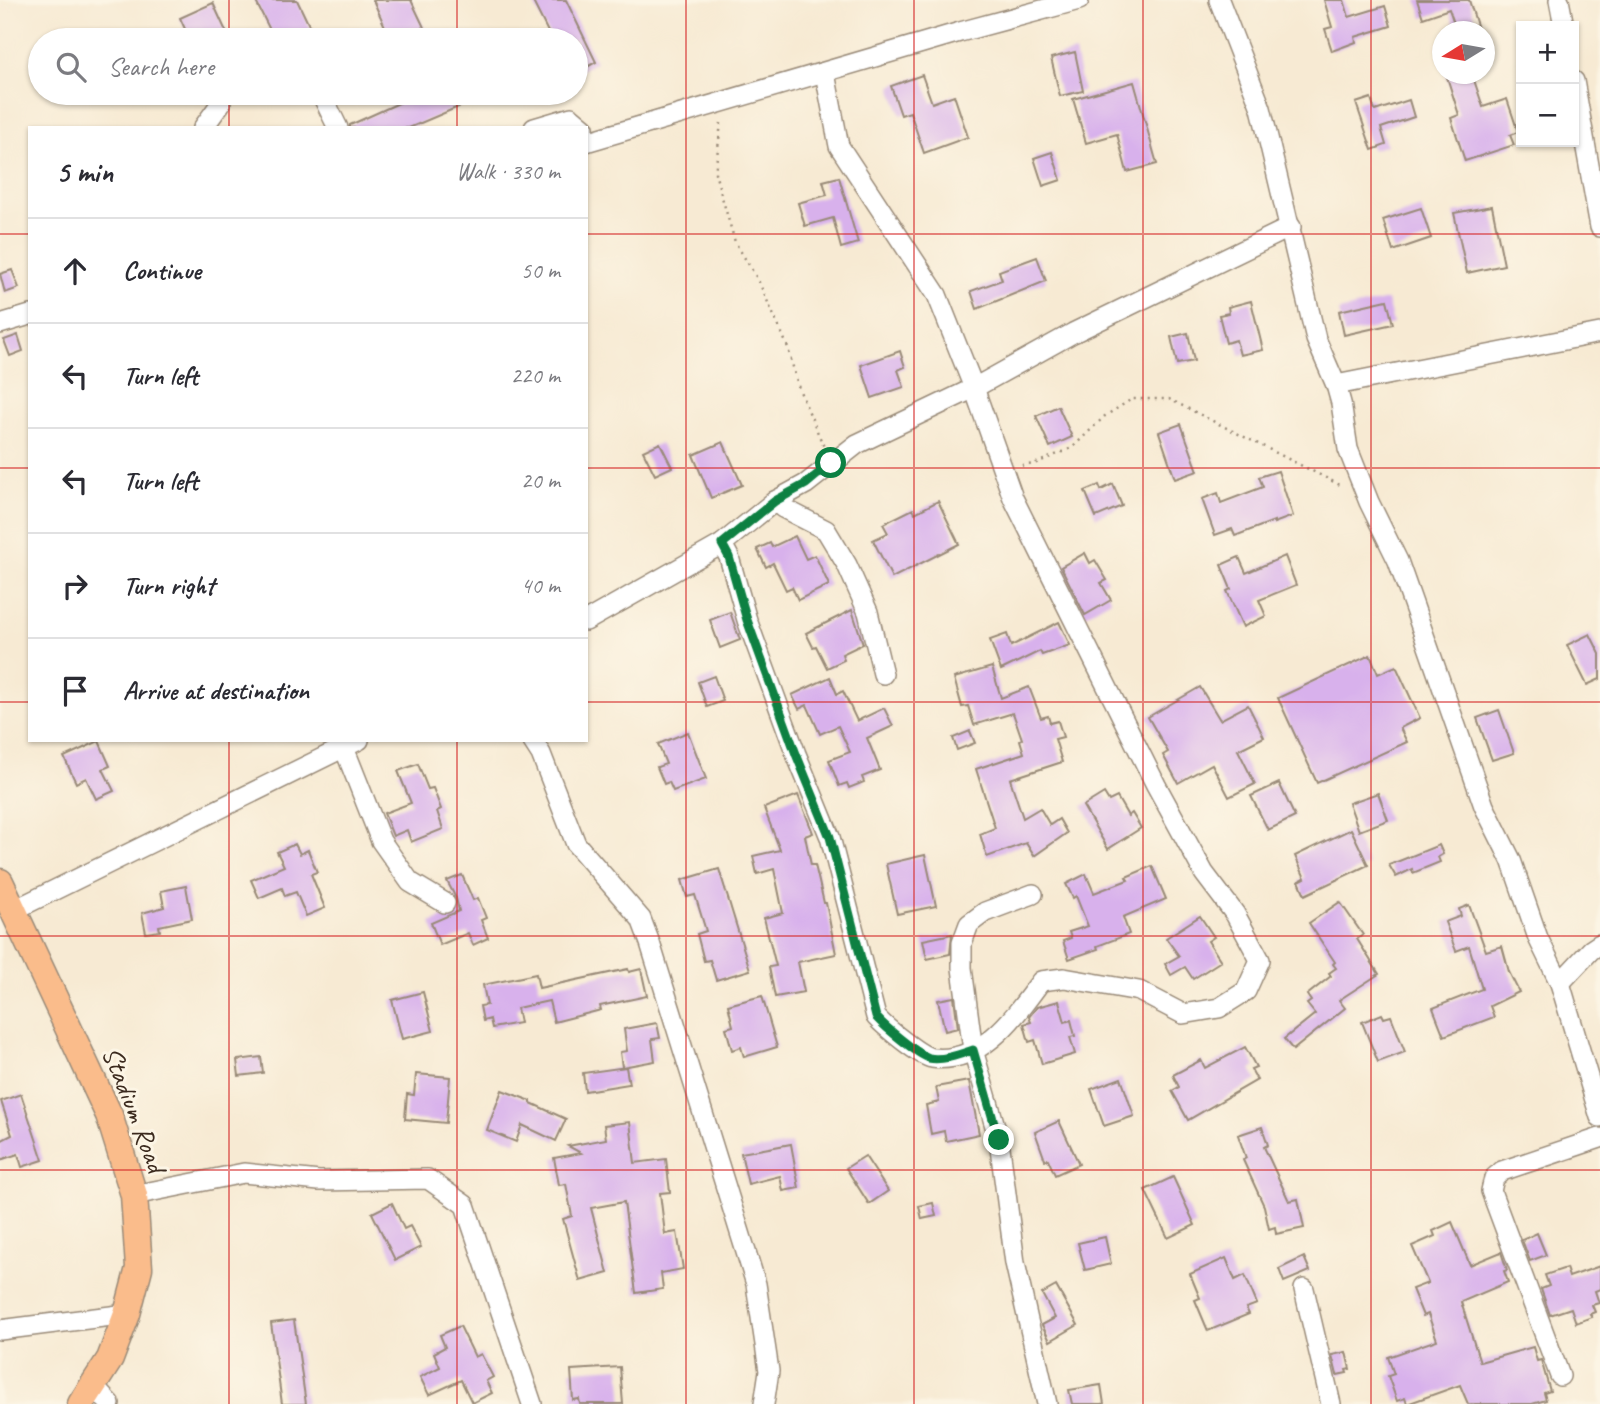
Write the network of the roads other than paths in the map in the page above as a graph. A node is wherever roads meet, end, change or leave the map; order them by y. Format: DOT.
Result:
graph roads {
  1 [pos="1079,0"];
  2 [pos="1219,0"];
  3 [pos="1559,0"];
  4 [pos="1563,21"];
  5 [pos="825,73"];
  6 [pos="1575,84"];
  7 [pos="220,105"];
  8 [pos="327,105"];
  9 [pos="205,126"];
  10 [pos="337,126"];
  11 [pos="541,126"];
  12 [pos="578,126"];
  13 [pos="588,136"];
  14 [pos="1600,226"];
  15 [pos="1290,227"];
  16 [pos="28,316"];
  17 [pos="0,323"];
  18 [pos="1600,333"];
  19 [pos="1336,385"];
  20 [pos="974,388"];
  21 [pos="775,501"];
  22 [pos="722,544"];
  23 [pos="588,620"];
  24 [pos="883,674"];
  25 [pos="533,742"];
  26 [pos="347,743"];
  27 [pos="0,882"];
  28 [pos="1033,894"];
  29 [pos="445,903"];
  30 [pos="12,911"];
  31 [pos="1600,944"];
  32 [pos="1560,983"];
  33 [pos="973,1050"];
  34 [pos="1600,1118"];
  35 [pos="1600,1138"];
  36 [pos="134,1195"];
  37 [pos="1304,1289"];
  38 [pos="127,1314"];
  39 [pos="0,1329"];
  40 [pos="1560,1376"];
  41 [pos="95,1398"];
  42 [pos="532,1404"];
  43 [pos="764,1404"];
  44 [pos="1047,1404"];
  45 [pos="1331,1404"];
  1 -- 5 [label="street"];
  2 -- 15 [label="street"];
  3 -- 4 [label="street"];
  5 -- 13 [label="street"];
  5 -- 20 [label="street"];
  6 -- 14 [label="street"];
  7 -- 9 [label="street"];
  8 -- 10 [label="street"];
  11 -- 12 [label="street"];
  15 -- 19 [label="street"];
  15 -- 20 [label="street"];
  16 -- 17 [label="street"];
  18 -- 19 [label="street"];
  19 -- 32 [label="street"];
  20 -- 21 [label="street"];
  20 -- 33 [label="street"];
  21 -- 22 [label="street"];
  21 -- 24 [label="street"];
  22 -- 23 [label="street"];
  22 -- 33 [label="street"];
  25 -- 43 [label="street"];
  26 -- 29 [label="street"];
  26 -- 30 [label="street"];
  27 -- 30 [label="main road, Stadium Road"];
  28 -- 33 [label="street"];
  30 -- 36 [label="main road, Stadium Road"];
  31 -- 32 [label="street"];
  32 -- 34 [label="street"];
  33 -- 44 [label="street"];
  35 -- 40 [label="street"];
  36 -- 38 [label="main road, Stadium Road"];
  36 -- 42 [label="street"];
  37 -- 45 [label="street"];
  38 -- 39 [label="street"];
  38 -- 41 [label="main road, Stadium Road"];
}
